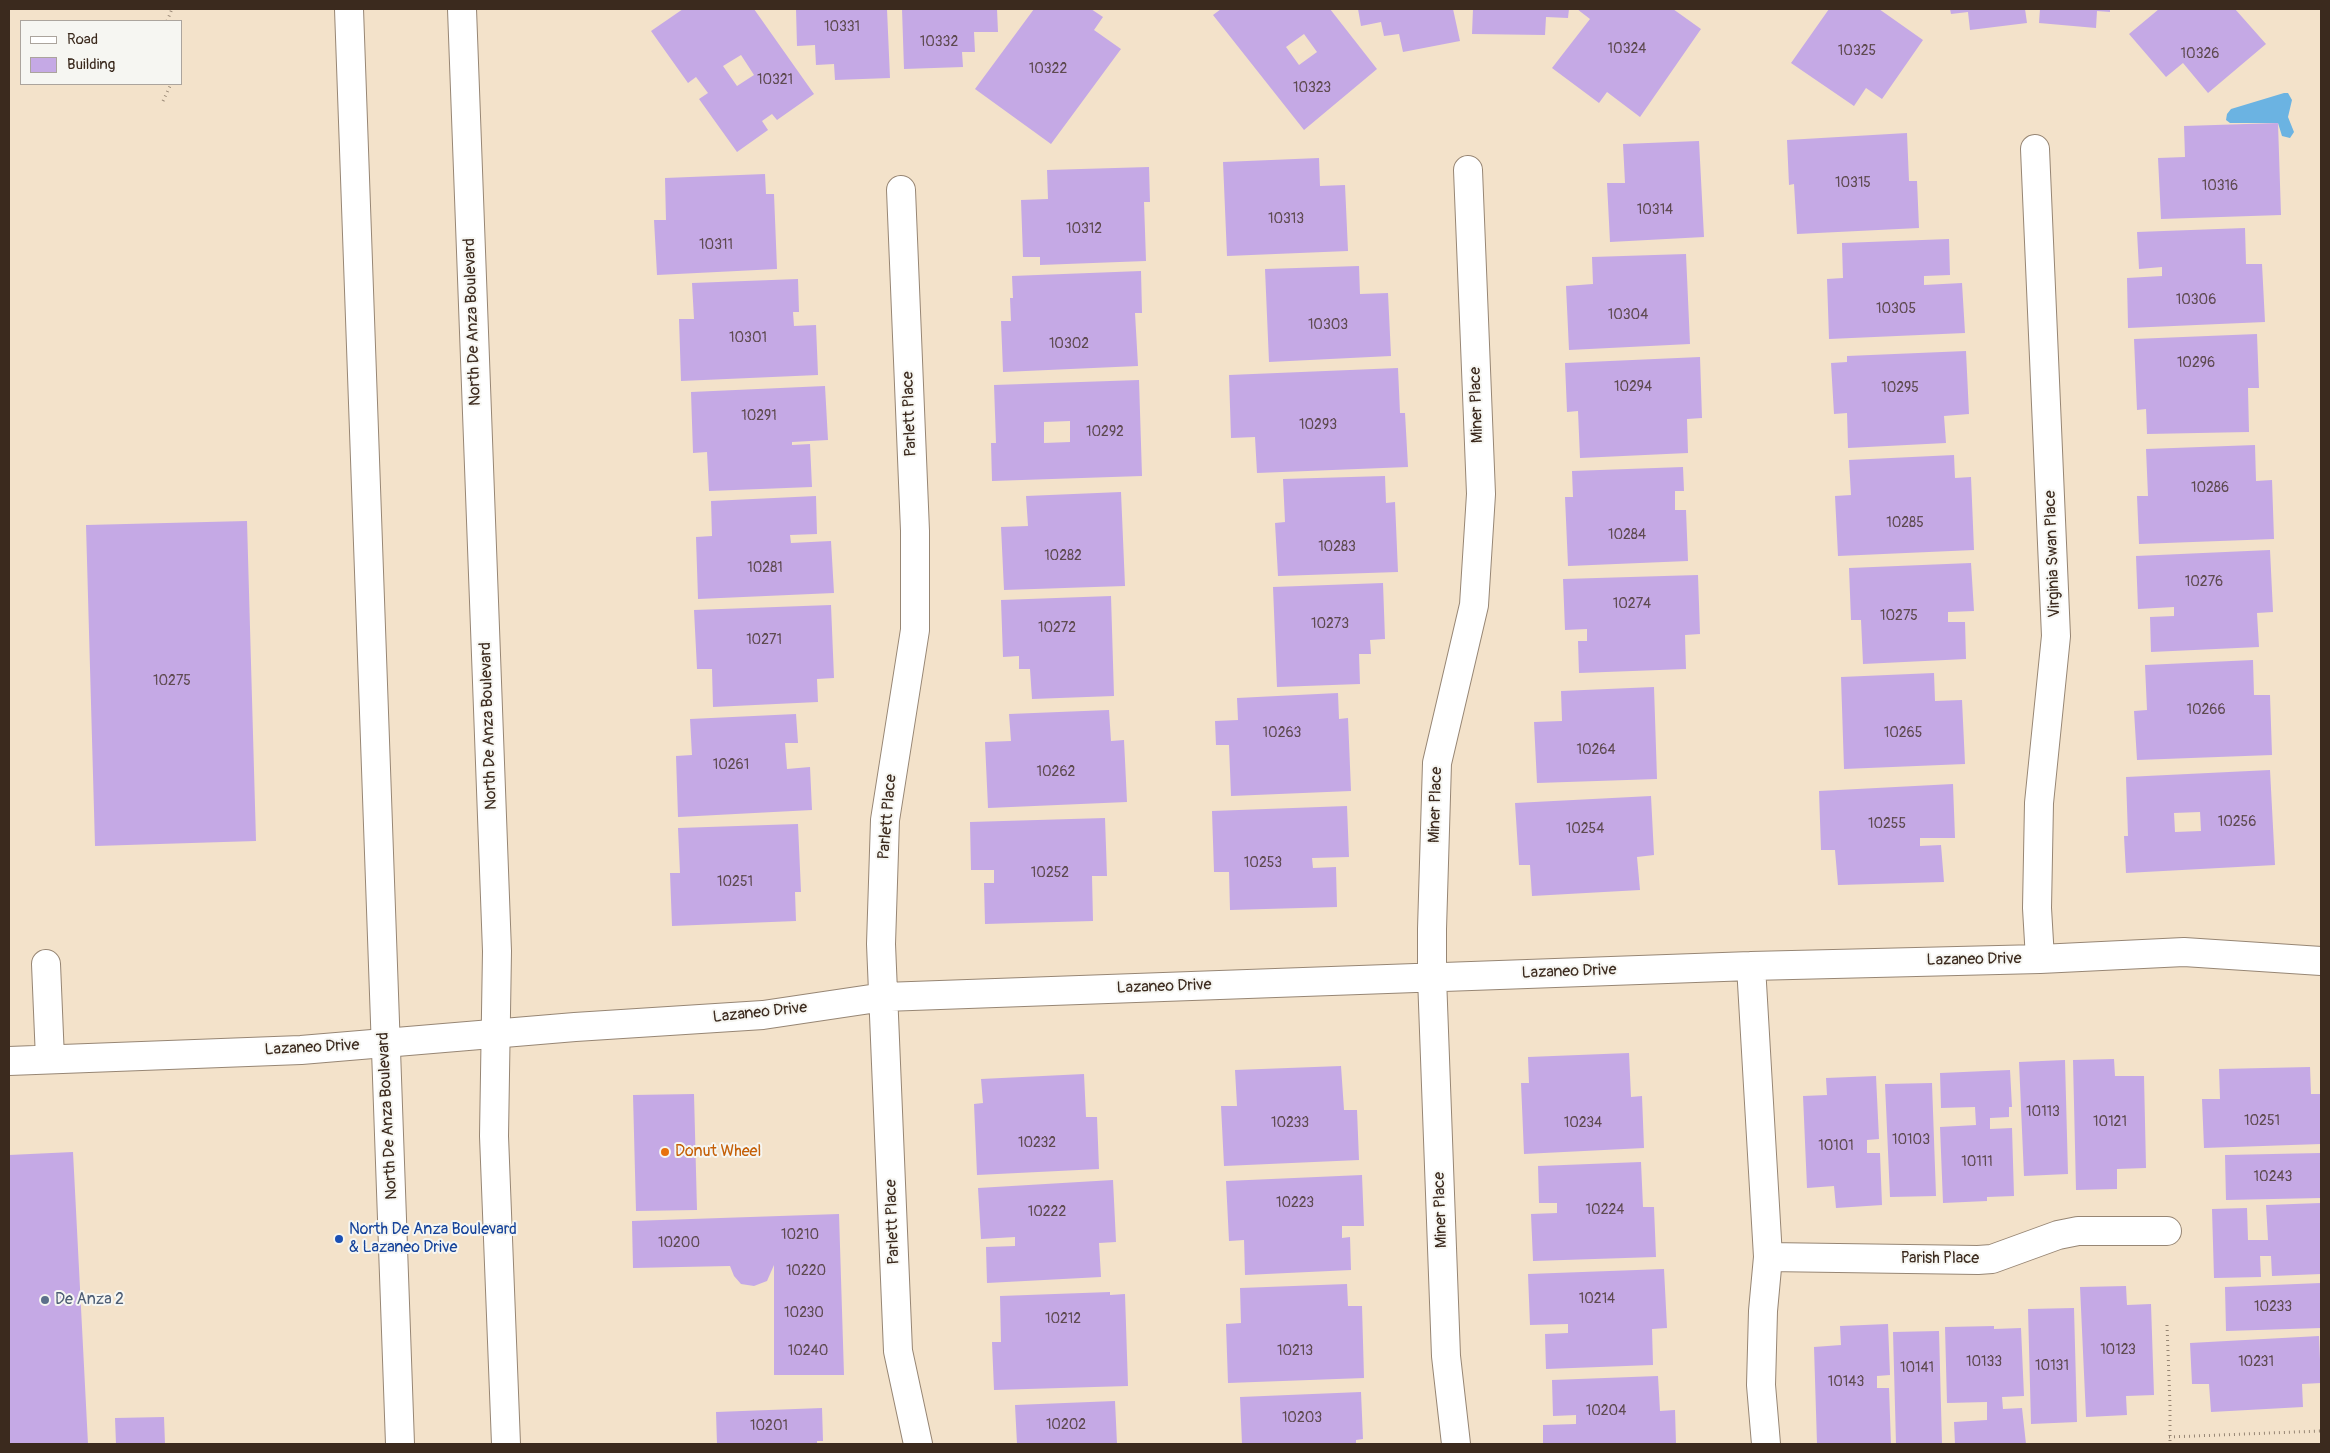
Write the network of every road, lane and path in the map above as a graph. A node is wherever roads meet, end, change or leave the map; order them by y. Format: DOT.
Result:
graph roads {
  1 [pos="349,9"];
  2 [pos="462,9"];
  3 [pos="171,85"];
  4 [pos="163,101"];
  5 [pos="2034,149"];
  6 [pos="1468,170"];
  7 [pos="901,190"];
  8 [pos="2040,959"];
  9 [pos="2321,961"];
  10 [pos="46,964"];
  11 [pos="1751,966"];
  12 [pos="1432,977"];
  13 [pos="884,997"];
  14 [pos="496,1034"];
  15 [pos="385,1043"];
  16 [pos="50,1059"];
  17 [pos="9,1061"];
  18 [pos="2167,1231"];
  19 [pos="1768,1257"];
  20 [pos="2167,1325"];
  21 [pos="2321,1432"];
  22 [pos="2169,1437"];
  23 [pos="400,1444"];
  24 [pos="506,1444"];
  25 [pos="918,1444"];
  26 [pos="1456,1444"];
  27 [pos="1766,1444"];
  28 [pos="2170,1444"];
  1 -- 15 [label="street, North De Anza Boulevard"];
  2 -- 14 [label="street, North De Anza Boulevard"];
  3 -- 4 [label="path"];
  5 -- 8 [label="street, Virginia Swan Place"];
  6 -- 12 [label="street, Miner Place"];
  7 -- 13 [label="street, Parlett Place"];
  8 -- 9 [label="street, Lazaneo Drive"];
  8 -- 11 [label="street, Lazaneo Drive"];
  10 -- 16 [label="street"];
  11 -- 12 [label="street, Lazaneo Drive"];
  11 -- 19 [label="street"];
  12 -- 13 [label="street, Lazaneo Drive"];
  12 -- 26 [label="street, Miner Place"];
  13 -- 14 [label="street, Lazaneo Drive"];
  13 -- 25 [label="street, Parlett Place"];
  14 -- 15 [label="street, Lazaneo Drive"];
  14 -- 24 [label="street, North De Anza Boulevard"];
  15 -- 16 [label="street, Lazaneo Drive"];
  15 -- 23 [label="street, North De Anza Boulevard"];
  16 -- 17 [label="street, Lazaneo Drive"];
  18 -- 19 [label="street, Parish Place"];
  19 -- 27 [label="street"];
  20 -- 22 [label="path"];
  21 -- 22 [label="path"];
  22 -- 28 [label="path"];
}
